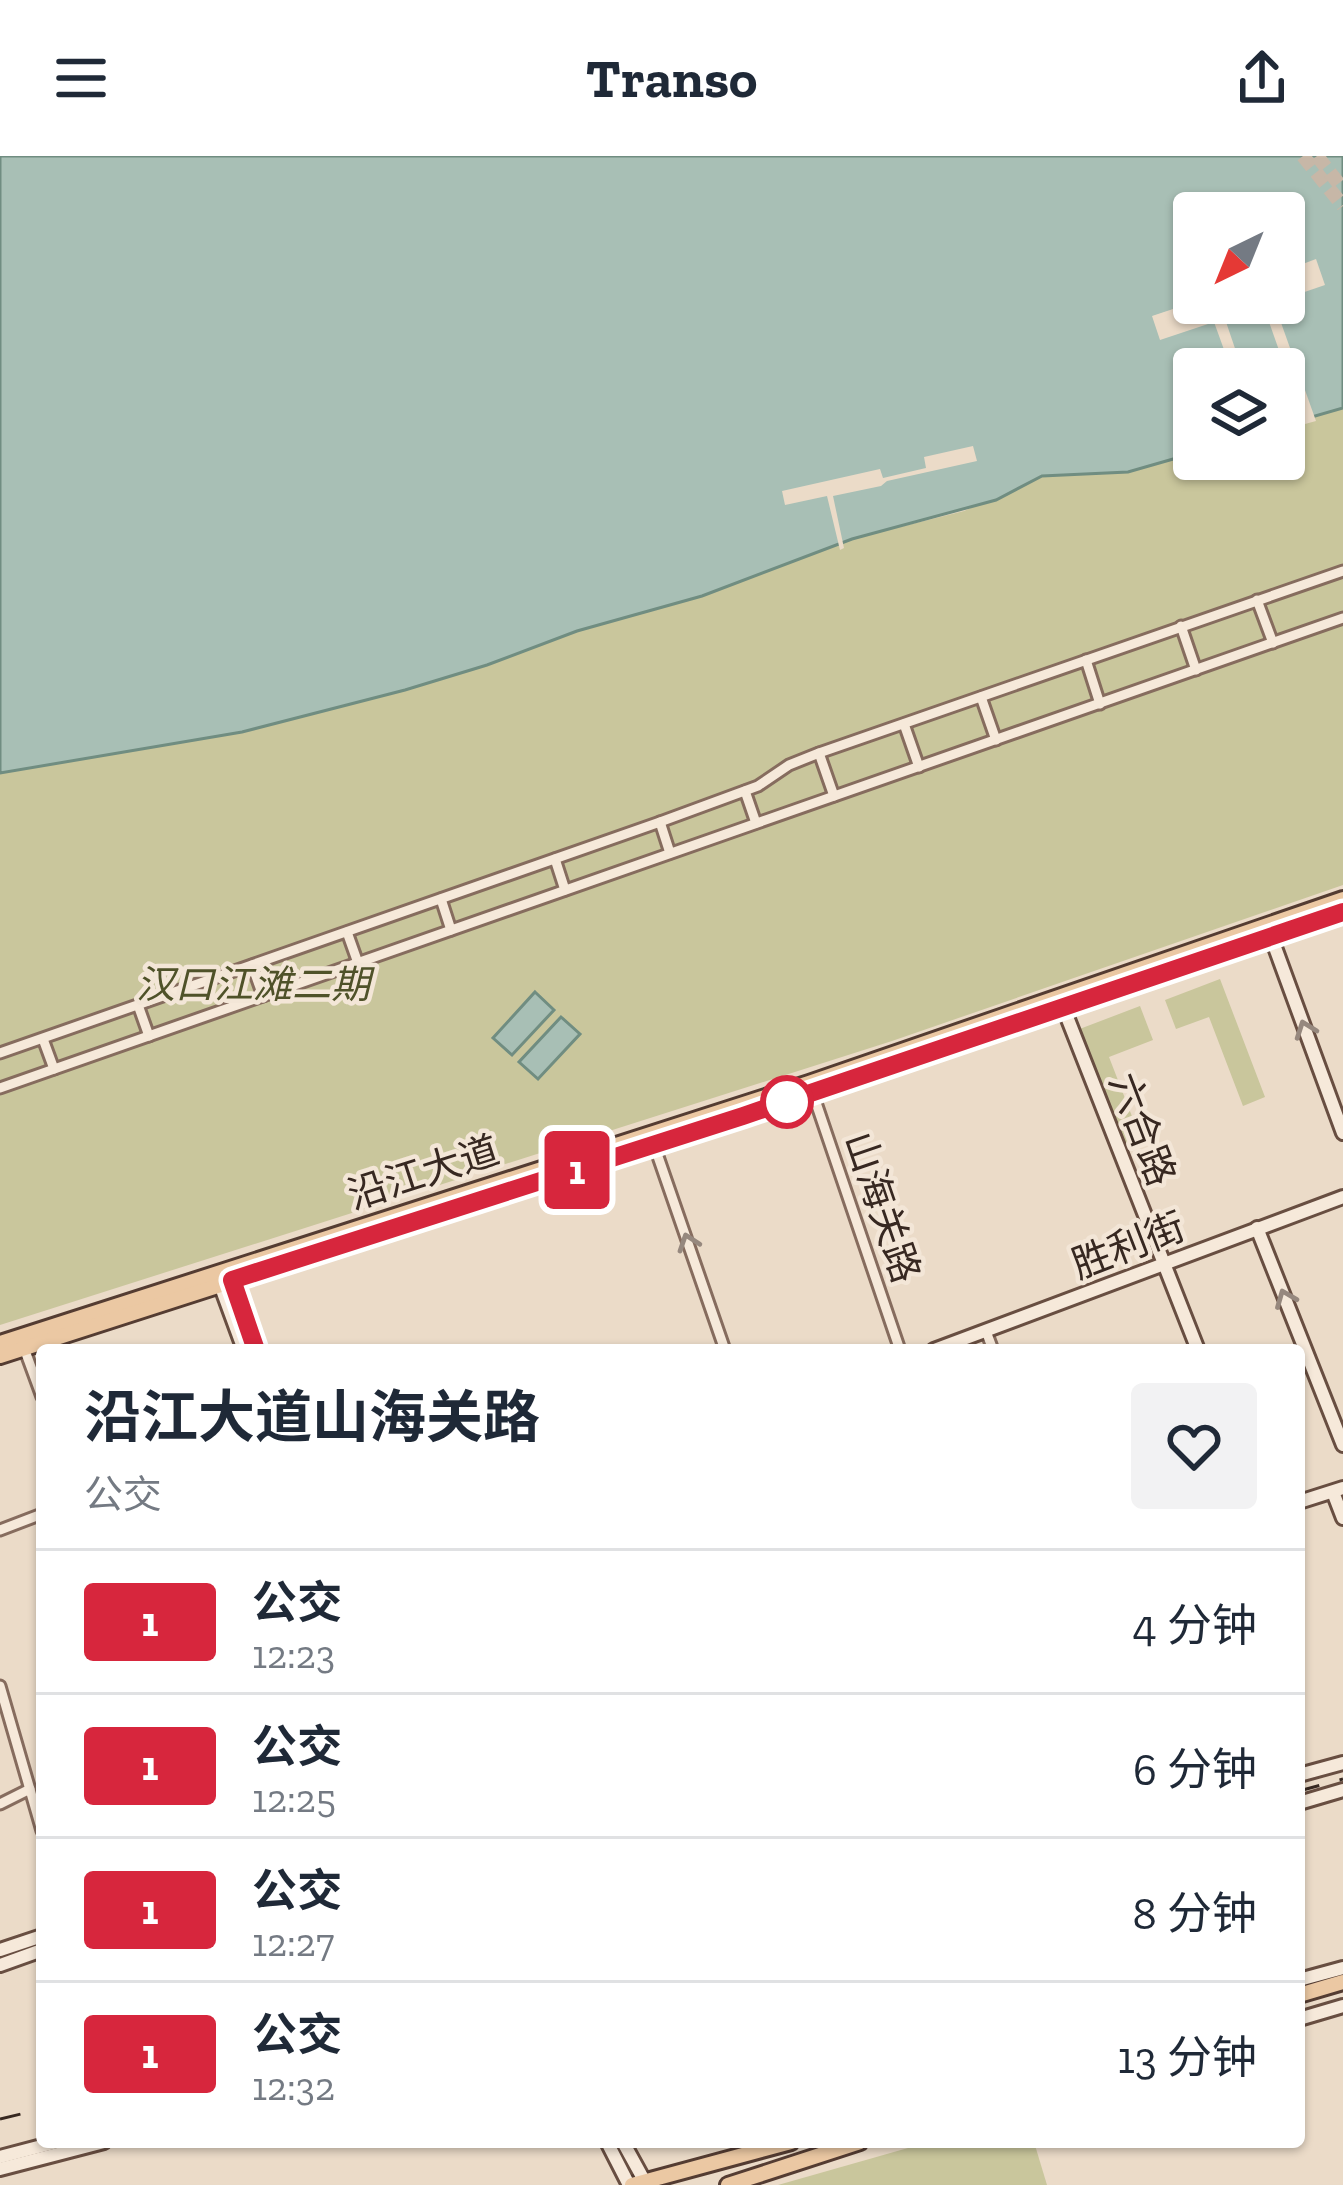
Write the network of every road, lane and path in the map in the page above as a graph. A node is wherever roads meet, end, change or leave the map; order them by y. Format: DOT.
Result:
graph roads {
  1 [pos="1340,572"];
  2 [pos="1343,590"];
  3 [pos="1257,600"];
  4 [pos="1343,618"];
  5 [pos="1181,626"];
  6 [pos="1273,644"];
  7 [pos="1085,660"];
  8 [pos="1196,670"];
  9 [pos="981,697"];
  10 [pos="1100,704"];
  11 [pos="904,724"];
  12 [pos="996,740"];
  13 [pos="819,753"];
  14 [pos="919,767"];
  15 [pos="745,791"];
  16 [pos="834,796"];
  17 [pos="660,822"];
  18 [pos="756,824"];
  19 [pos="670,853"];
  20 [pos="555,859"];
  21 [pos="566,890"];
  22 [pos="1343,898"];
  23 [pos="441,899"];
  24 [pos="1343,912"];
  25 [pos="452,930"];
  26 [pos="1269,931"];
  27 [pos="347,932"];
  28 [pos="358,963"];
  29 [pos="252,965"];
  30 [pos="263,996"];
  31 [pos="1061,1002"];
  32 [pos="138,1005"];
  33 [pos="149,1036"];
  34 [pos="43,1039"];
  35 [pos="0,1053"];
  36 [pos="54,1069"];
  37 [pos="0,1088"];
  38 [pos="811,1088"];
  39 [pos="1343,1133"];
  40 [pos="652,1140"];
  41 [pos="1343,1196"];
  42 [pos="1257,1228"];
  43 [pos="1164,1264"];
  44 [pos="224,1276"];
  45 [pos="986,1330"];
  46 [pos="0,1343"];
  47 [pos="242,1344"];
  48 [pos="253,1344"];
  49 [pos="722,1344"];
  50 [pos="898,1344"];
  51 [pos="950,1344"];
  52 [pos="991,1344"];
  53 [pos="1196,1344"];
  54 [pos="1303,1344"];
  55 [pos="24,1348"];
  56 [pos="1305,1349"];
  57 [pos="0,1356"];
  58 [pos="36,1381"];
  59 [pos="1343,1445"];
  60 [pos="1338,1490"];
  61 [pos="1305,1500"];
  62 [pos="36,1516"];
  63 [pos="1343,1518"];
  64 [pos="0,1530"];
  65 [pos="0,1686"];
  66 [pos="1343,1763"];
  67 [pos="1305,1773"];
  68 [pos="30,1789"];
  69 [pos="1343,1790"];
  70 [pos="1305,1801"];
  71 [pos="0,1804"];
  72 [pos="36,1810"];
  73 [pos="36,1938"];
  74 [pos="0,1950"];
  75 [pos="36,1952"];
  76 [pos="0,1965"];
  77 [pos="1343,1968"];
  78 [pos="1305,1978"];
  79 [pos="1343,1982"];
  80 [pos="1343,1992"];
  81 [pos="1305,1993"];
  82 [pos="1305,2002"];
  83 [pos="1343,2006"];
  84 [pos="1305,2017"];
  85 [pos="36,2148"];
  86 [pos="81,2148"];
  87 [pos="612,2148"];
  88 [pos="624,2148"];
  89 [pos="769,2148"];
  90 [pos="842,2148"];
  91 [pos="0,2157"];
  92 [pos="0,2169"];
  93 [pos="635,2184"];
  94 [pos="728,2185"];
  1 -- 2 [label="street"];
  1 -- 3 [label="street"];
  3 -- 5 [label="street"];
  3 -- 6 [label="street"];
  4 -- 6 [label="street"];
  5 -- 7 [label="street"];
  5 -- 8 [label="street"];
  6 -- 8 [label="street"];
  7 -- 9 [label="street"];
  7 -- 10 [label="street"];
  8 -- 10 [label="street"];
  9 -- 11 [label="street"];
  9 -- 12 [label="street"];
  10 -- 12 [label="street"];
  11 -- 13 [label="street"];
  11 -- 14 [label="street"];
  12 -- 14 [label="street"];
  13 -- 15 [label="street"];
  13 -- 16 [label="street"];
  14 -- 16 [label="street"];
  15 -- 17 [label="street"];
  15 -- 18 [label="street"];
  16 -- 18 [label="street"];
  17 -- 19 [label="street"];
  17 -- 20 [label="street"];
  18 -- 19 [label="street"];
  19 -- 21 [label="street"];
  20 -- 21 [label="street"];
  20 -- 23 [label="street"];
  21 -- 25 [label="street"];
  22 -- 26 [label="main road, 沿江大道"];
  23 -- 25 [label="street"];
  23 -- 27 [label="street"];
  24 -- 26 [label="main road, 沿江大道"];
  25 -- 28 [label="street"];
  26 -- 31 [label="main road, 沿江大道"];
  39 -- 26 [label="street, one-way"];
  27 -- 28 [label="street"];
  27 -- 29 [label="street"];
  28 -- 30 [label="street"];
  29 -- 30 [label="street"];
  29 -- 32 [label="street"];
  30 -- 33 [label="street"];
  31 -- 38 [label="main road, 沿江大道"];
  31 -- 43 [label="street, 六合路"];
  32 -- 33 [label="street"];
  32 -- 34 [label="street"];
  33 -- 36 [label="street"];
  34 -- 35 [label="street"];
  34 -- 36 [label="street"];
  36 -- 37 [label="street"];
  38 -- 40 [label="main road, 沿江大道"];
  38 -- 50 [label="street, 山海关路"];
  40 -- 44 [label="main road, 沿江大道"];
  49 -- 40 [label="street, one-way"];
  41 -- 42 [label="street, 胜利街"];
  42 -- 43 [label="street, 胜利街"];
  54 -- 42 [label="street, one-way"];
  43 -- 45 [label="street, 胜利街"];
  43 -- 53 [label="street, 六合路"];
  44 -- 46 [label="main road, 沿江大道"];
  44 -- 47 [label="street"];
  44 -- 48 [label="street"];
  44 -- 55 [label="main road, 沿江大道"];
  45 -- 51 [label="street, 胜利街"];
  45 -- 52 [label="street"];
  55 -- 57 [label="main road, 沿江大道"];
  55 -- 58 [label="street"];
  59 -- 56 [label="street, one-way"];
  60 -- 61 [label="street"];
  60 -- 63 [label="street"];
  62 -- 64 [label="street"];
  65 -- 68 [label="street"];
  66 -- 67 [label="street"];
  68 -- 71 [label="street"];
  68 -- 72 [label="street"];
  69 -- 70 [label="street"];
  73 -- 74 [label="street"];
  75 -- 76 [label="street"];
  77 -- 78 [label="street"];
  79 -- 81 [label="main road"];
  80 -- 82 [label="main road"];
  83 -- 84 [label="street"];
  85 -- 91 [label="street"];
  86 -- 92 [label="street"];
  87 -- 93 [label="street"];
  88 -- 93 [label="street"];
  89 -- 93 [label="main road"];
  90 -- 94 [label="main road"];
}
